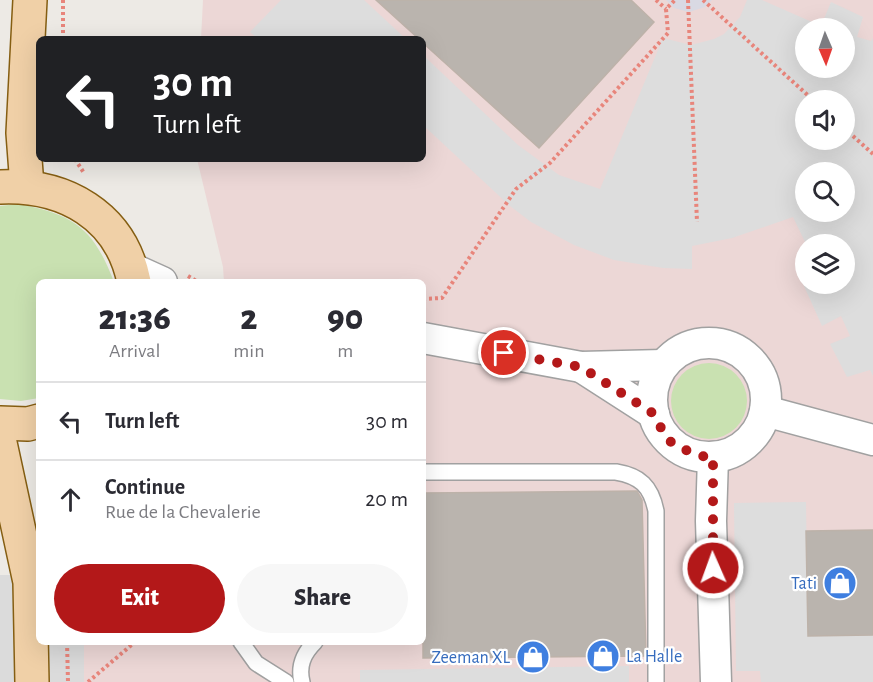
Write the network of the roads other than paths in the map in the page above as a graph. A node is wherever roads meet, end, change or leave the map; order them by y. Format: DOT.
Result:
graph roads {
  1 [pos="30,0"];
  2 [pos="13,187"];
  3 [pos="132,275"];
  4 [pos="149,279"];
  5 [pos="428,339"];
  6 [pos="663,366"];
  7 [pos="581,367"];
  8 [pos="765,411"];
  9 [pos="654,414"];
  10 [pos="36,422"];
  11 [pos="0,423"];
  12 [pos="873,440"];
  13 [pos="0,443"];
  14 [pos="713,457"];
  15 [pos="426,472"];
  16 [pos="36,551"];
  17 [pos="30,582"];
  18 [pos="243,645"];
  19 [pos="312,645"];
  20 [pos="32,682"];
  21 [pos="286,682"];
  22 [pos="302,682"];
  23 [pos="656,682"];
  24 [pos="716,682"];
  1 -- 2 [label="main road"];
  2 -- 3 [label="main road"];
  3 -- 4 [label="street"];
  5 -- 7 [label="street"];
  6 -- 7 [label="street"];
  6 -- 8 [label="street"];
  6 -- 9 [label="street"];
  7 -- 9 [label="street"];
  8 -- 12 [label="street"];
  8 -- 14 [label="street"];
  9 -- 14 [label="street"];
  10 -- 11 [label="main road"];
  13 -- 17 [label="main road"];
  14 -- 24 [label="street"];
  15 -- 23 [label="lane"];
  16 -- 17 [label="main road"];
  17 -- 20 [label="main road"];
  18 -- 21 [label="lane"];
  19 -- 22 [label="lane"];
}
